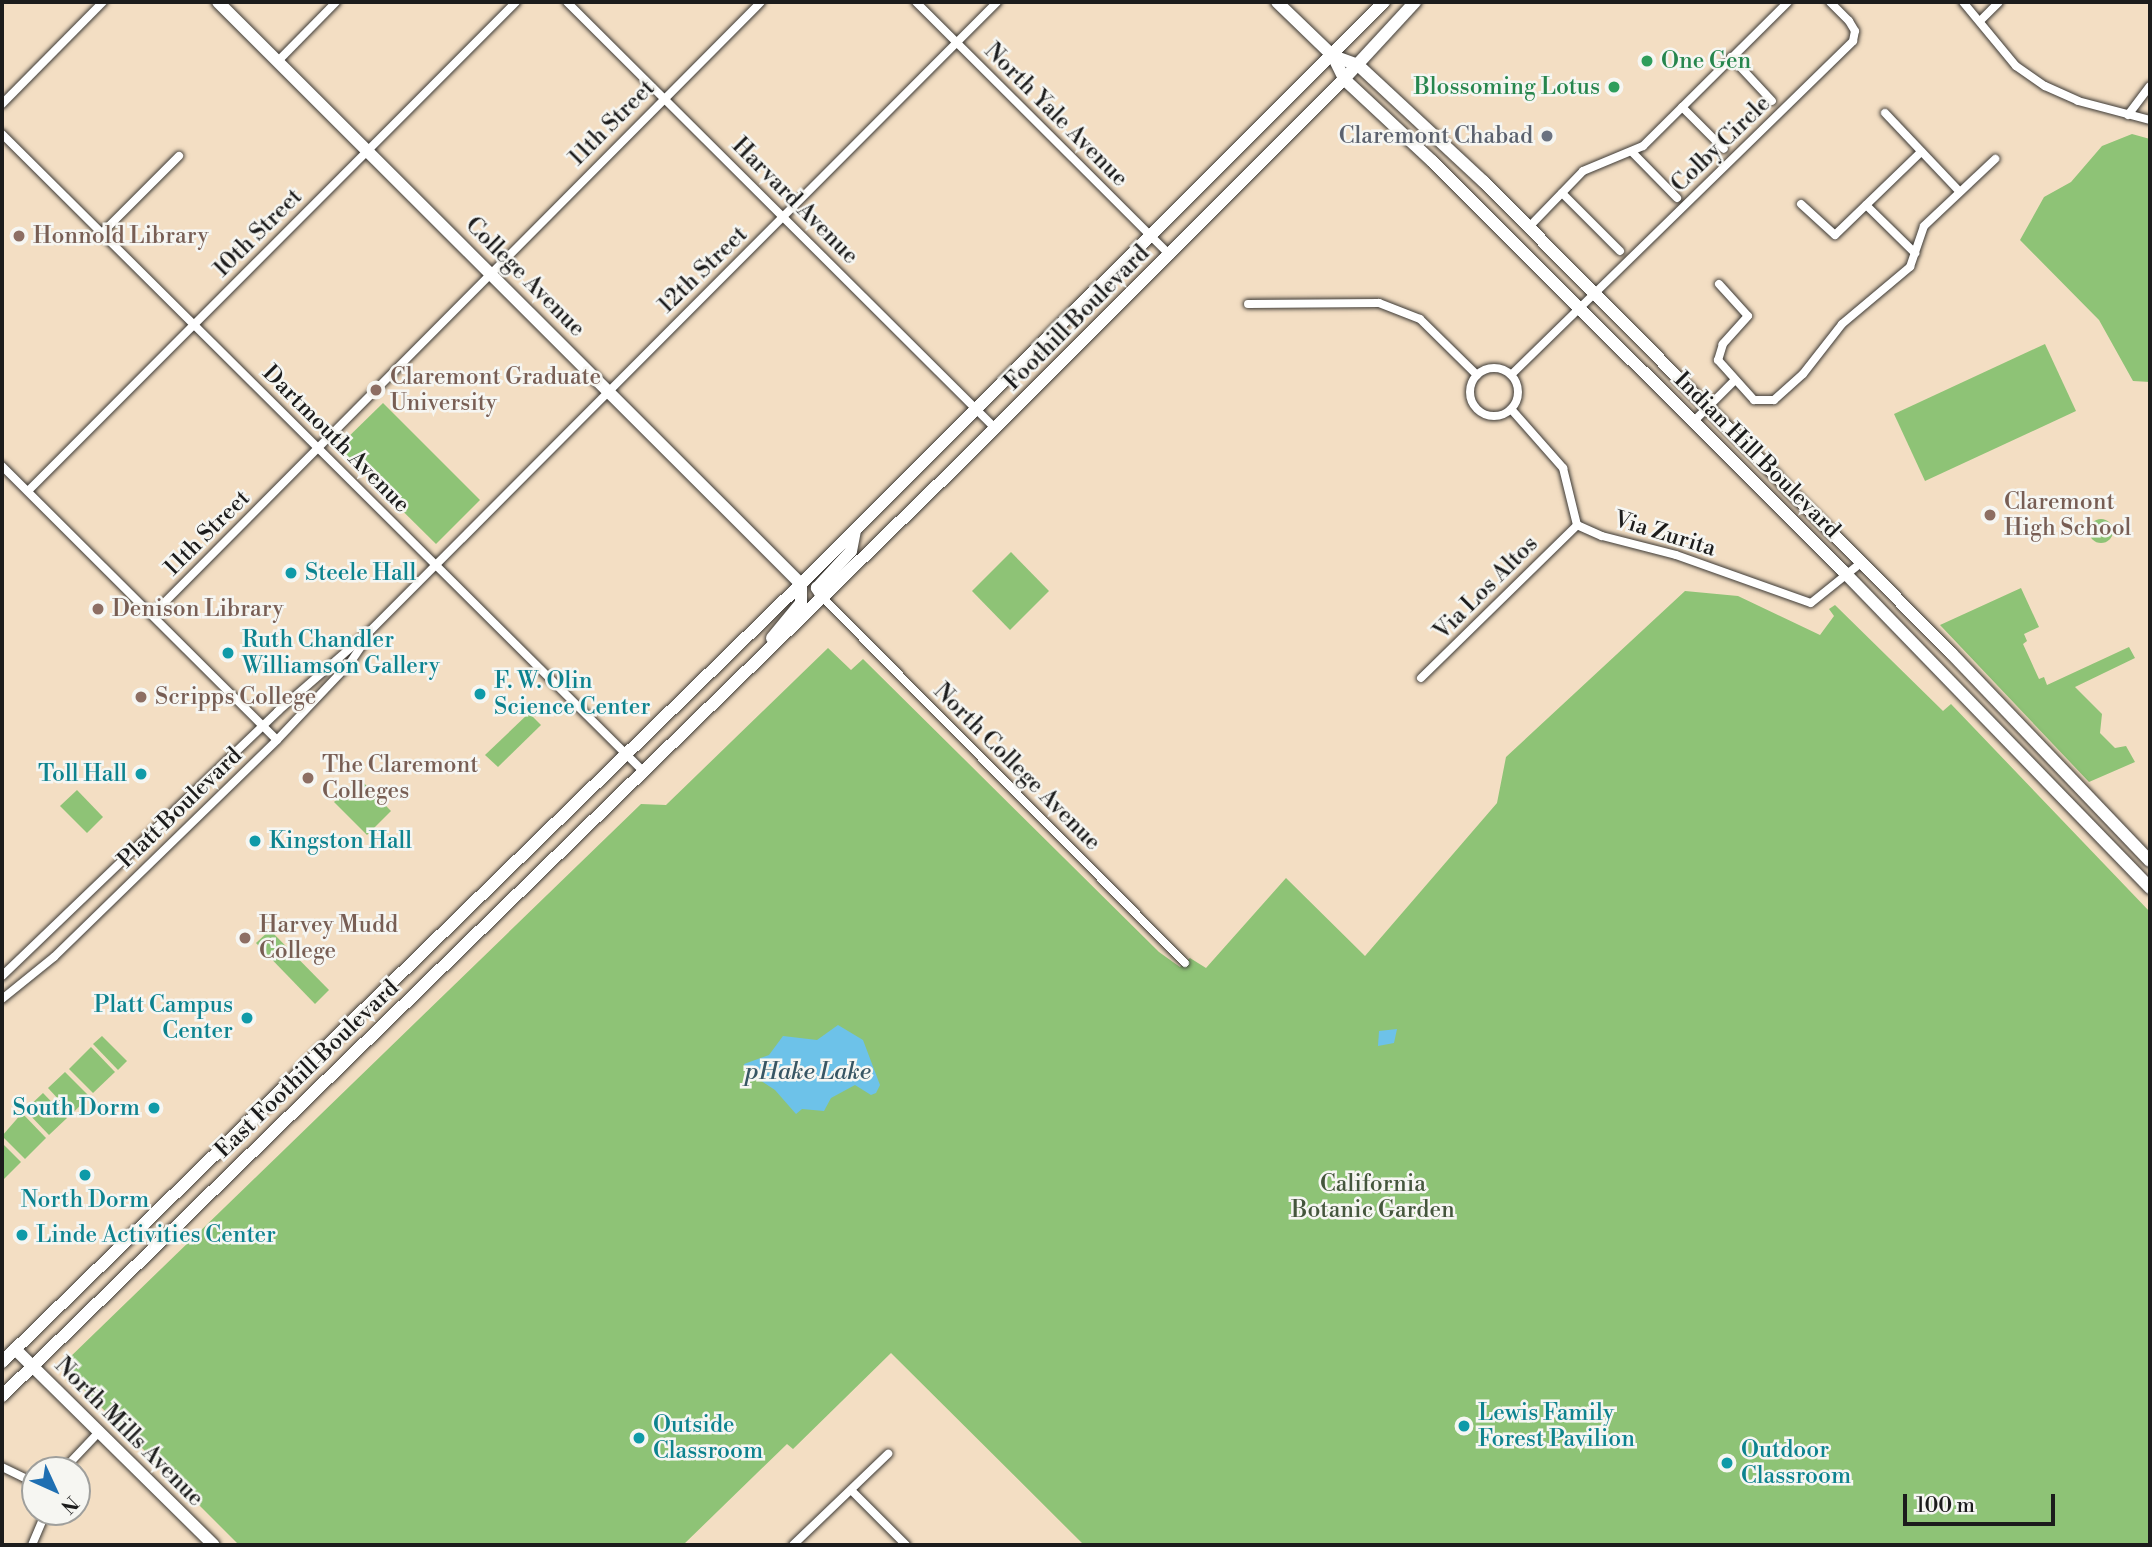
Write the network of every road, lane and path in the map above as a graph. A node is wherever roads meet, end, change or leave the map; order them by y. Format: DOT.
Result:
graph roads {
  1 [pos="103,2"];
  2 [pos="218,2"];
  3 [pos="336,2"];
  4 [pos="516,2"];
  5 [pos="567,2"];
  6 [pos="761,2"];
  7 [pos="916,2"];
  8 [pos="997,2"];
  9 [pos="1277,2"];
  10 [pos="1384,2"];
  11 [pos="1415,2"];
  12 [pos="1788,2"];
  13 [pos="1830,2"];
  14 [pos="1963,2"];
  15 [pos="1998,2"];
  16 [pos="1981,20"];
  17 [pos="957,43"];
  18 [pos="1333,56"];
  19 [pos="1731,57"];
  20 [pos="278,61"];
  21 [pos="1358,65"];
  22 [pos="1343,79"];
  23 [pos="2150,86"];
  24 [pos="664,98"];
  25 [pos="1772,101"];
  26 [pos="2,104"];
  27 [pos="1682,107"];
  28 [pos="1885,113"];
  29 [pos="2128,115"];
  30 [pos="2150,120"];
  31 [pos="2,135"];
  32 [pos="1724,149"];
  33 [pos="368,150"];
  34 [pos="1922,152"];
  35 [pos="1633,153"];
  36 [pos="179,156"];
  37 [pos="1995,159"];
  38 [pos="1959,191"];
  39 [pos="1563,193"];
  40 [pos="1677,198"];
  41 [pos="1801,204"];
  42 [pos="1866,205"];
  43 [pos="784,217"];
  44 [pos="1528,228"];
  45 [pos="102,233"];
  46 [pos="1150,237"];
  47 [pos="1620,251"];
  48 [pos="1915,253"];
  49 [pos="1170,255"];
  50 [pos="492,273"];
  51 [pos="1719,284"];
  52 [pos="1595,295"];
  53 [pos="1248,304"];
  54 [pos="1580,309"];
  55 [pos="194,324"];
  56 [pos="1476,375"];
  57 [pos="1511,375"];
  58 [pos="1734,381"];
  59 [pos="609,391"];
  60 [pos="1707,408"];
  61 [pos="1511,409"];
  62 [pos="977,410"];
  63 [pos="1693,422"];
  64 [pos="995,428"];
  65 [pos="318,448"];
  66 [pos="2,466"];
  67 [pos="28,491"];
  68 [pos="1577,524"];
  69 [pos="855,530"];
  70 [pos="1861,563"];
  71 [pos="436,566"];
  72 [pos="1844,572"];
  73 [pos="801,584"];
  74 [pos="823,598"];
  75 [pos="152,615"];
  76 [pos="371,630"];
  77 [pos="763,655"];
  78 [pos="1421,678"];
  79 [pos="262,725"];
  80 [pos="277,740"];
  81 [pos="626,755"];
  82 [pos="643,772"];
  83 [pos="2150,861"];
  84 [pos="2150,888"];
  85 [pos="1185,963"];
  86 [pos="2,976"];
  87 [pos="2,999"];
  88 [pos="15,1349"];
  89 [pos="2,1362"];
  90 [pos="32,1366"];
  91 [pos="2,1396"];
  92 [pos="100,1431"];
  93 [pos="888,1454"];
  94 [pos="76,1456"];
  95 [pos="2,1467"];
  96 [pos="21,1476"];
  97 [pos="851,1490"];
  98 [pos="40,1526"];
  99 [pos="32,1545"];
  100 [pos="214,1545"];
  101 [pos="793,1545"];
  102 [pos="906,1545"];
  1 -- 26 [label="street"];
  2 -- 20 [label="main road, College Avenue"];
  3 -- 20 [label="street"];
  4 -- 33 [label="street, 10th Street"];
  5 -- 24 [label="street, Harvard Avenue"];
  6 -- 24 [label="street, 11th Street"];
  7 -- 17 [label="street, North Yale Avenue"];
  8 -- 17 [label="street, 12th Street"];
  9 -- 18 [label="main road, Indian Hill Boulevard"];
  10 -- 18 [label="main road, Foothill Boulevard"];
  11 -- 21 [label="main road, Foothill Boulevard"];
  12 -- 19 [label="street"];
  13 -- 52 [label="street, Colby Circle"];
  14 -- 16 [label="street"];
  15 -- 16 [label="street"];
  16 -- 29 [label="street"];
  17 -- 43 [label="street, 12th Street"];
  17 -- 46 [label="street, North Yale Avenue"];
  18 -- 21 [label="main road, Indian Hill Boulevard"];
  18 -- 22 [label="main road, Indian Hill Boulevard"];
  18 -- 46 [label="main road, Foothill Boulevard"];
  19 -- 25 [label="street"];
  19 -- 27 [label="street"];
  20 -- 33 [label="main road, College Avenue"];
  21 -- 22 [label="main road, Foothill Boulevard"];
  21 -- 44 [label="main road, Indian Hill Boulevard"];
  22 -- 49 [label="main road, Foothill Boulevard"];
  22 -- 54 [label="main road, Indian Hill Boulevard"];
  23 -- 29 [label="street"];
  24 -- 43 [label="street, Harvard Avenue"];
  24 -- 50 [label="street, 11th Street"];
  27 -- 32 [label="street"];
  27 -- 35 [label="street"];
  28 -- 34 [label="street"];
  29 -- 30 [label="street"];
  31 -- 45 [label="street, Dartmouth Avenue"];
  33 -- 50 [label="main road, College Avenue"];
  33 -- 55 [label="street, 10th Street"];
  34 -- 38 [label="street"];
  34 -- 42 [label="street"];
  35 -- 39 [label="street"];
  35 -- 40 [label="street"];
  36 -- 45 [label="street"];
  37 -- 38 [label="street"];
  38 -- 48 [label="street"];
  39 -- 44 [label="street"];
  39 -- 47 [label="street"];
  41 -- 42 [label="street"];
  42 -- 48 [label="street"];
  43 -- 59 [label="street, 12th Street"];
  43 -- 62 [label="street, Harvard Avenue"];
  44 -- 52 [label="main road, Indian Hill Boulevard"];
  45 -- 55 [label="street, Dartmouth Avenue"];
  46 -- 49 [label="street, North Yale Avenue"];
  46 -- 62 [label="main road, Foothill Boulevard"];
  48 -- 58 [label="street"];
  49 -- 64 [label="main road, Foothill Boulevard"];
  50 -- 59 [label="main road, College Avenue"];
  50 -- 65 [label="street, 11th Street"];
  51 -- 58 [label="street"];
  52 -- 54 [label="street, Colby Circle"];
  52 -- 60 [label="main road, Indian Hill Boulevard"];
  53 -- 56 [label="street"];
  54 -- 57 [label="street, Colby Circle"];
  54 -- 63 [label="main road, Indian Hill Boulevard"];
  55 -- 65 [label="street, Dartmouth Avenue"];
  55 -- 67 [label="street, 10th Street"];
  56 -- 57 [label="street"];
  56 -- 61 [label="street"];
  57 -- 61 [label="street"];
  58 -- 60 [label="street"];
  59 -- 71 [label="street, 12th Street"];
  59 -- 73 [label="main road, College Avenue"];
  60 -- 63 [label="street"];
  60 -- 70 [label="main road, Indian Hill Boulevard"];
  61 -- 68 [label="street"];
  62 -- 64 [label="street, Harvard Avenue"];
  62 -- 69 [label="main road, Foothill Boulevard"];
  63 -- 72 [label="main road, Indian Hill Boulevard"];
  64 -- 74 [label="main road, Foothill Boulevard"];
  65 -- 71 [label="street, Dartmouth Avenue"];
  65 -- 75 [label="street, 11th Street"];
  66 -- 67 [label="street"];
  67 -- 75 [label="street"];
  68 -- 72 [label="street, Via Zurita"];
  68 -- 78 [label="street, Via Los Altos"];
  69 -- 73 [label="main road, Foothill Boulevard"];
  69 -- 74 [label="main road"];
  70 -- 72 [label="street, Via Zurita"];
  70 -- 83 [label="main road, Indian Hill Boulevard"];
  71 -- 76 [label="street, Platt Boulevard"];
  71 -- 81 [label="street, Dartmouth Avenue"];
  72 -- 84 [label="main road, Indian Hill Boulevard"];
  73 -- 77 [label="main road"];
  73 -- 81 [label="main road, East Foothill Boulevard"];
  74 -- 77 [label="main road, East Foothill Boulevard"];
  74 -- 85 [label="street, North College Avenue"];
  75 -- 79 [label="street"];
  76 -- 79 [label="street, Platt Boulevard"];
  76 -- 80 [label="street, Platt Boulevard"];
  77 -- 82 [label="main road, East Foothill Boulevard"];
  79 -- 80 [label="street"];
  79 -- 86 [label="street, Platt Boulevard"];
  80 -- 87 [label="street, Platt Boulevard"];
  81 -- 82 [label="street, Dartmouth Avenue"];
  81 -- 88 [label="main road, East Foothill Boulevard"];
  82 -- 90 [label="main road, East Foothill Boulevard"];
  88 -- 89 [label="main road, East Foothill Boulevard"];
  88 -- 90 [label="main road, North Mills Avenue"];
  90 -- 91 [label="main road, East Foothill Boulevard"];
  90 -- 92 [label="main road, North Mills Avenue"];
  92 -- 94 [label="street"];
  92 -- 100 [label="main road, North Mills Avenue"];
  93 -- 97 [label="street"];
  95 -- 96 [label="street"];
  97 -- 101 [label="street"];
  97 -- 102 [label="street"];
  98 -- 99 [label="street"];
}
